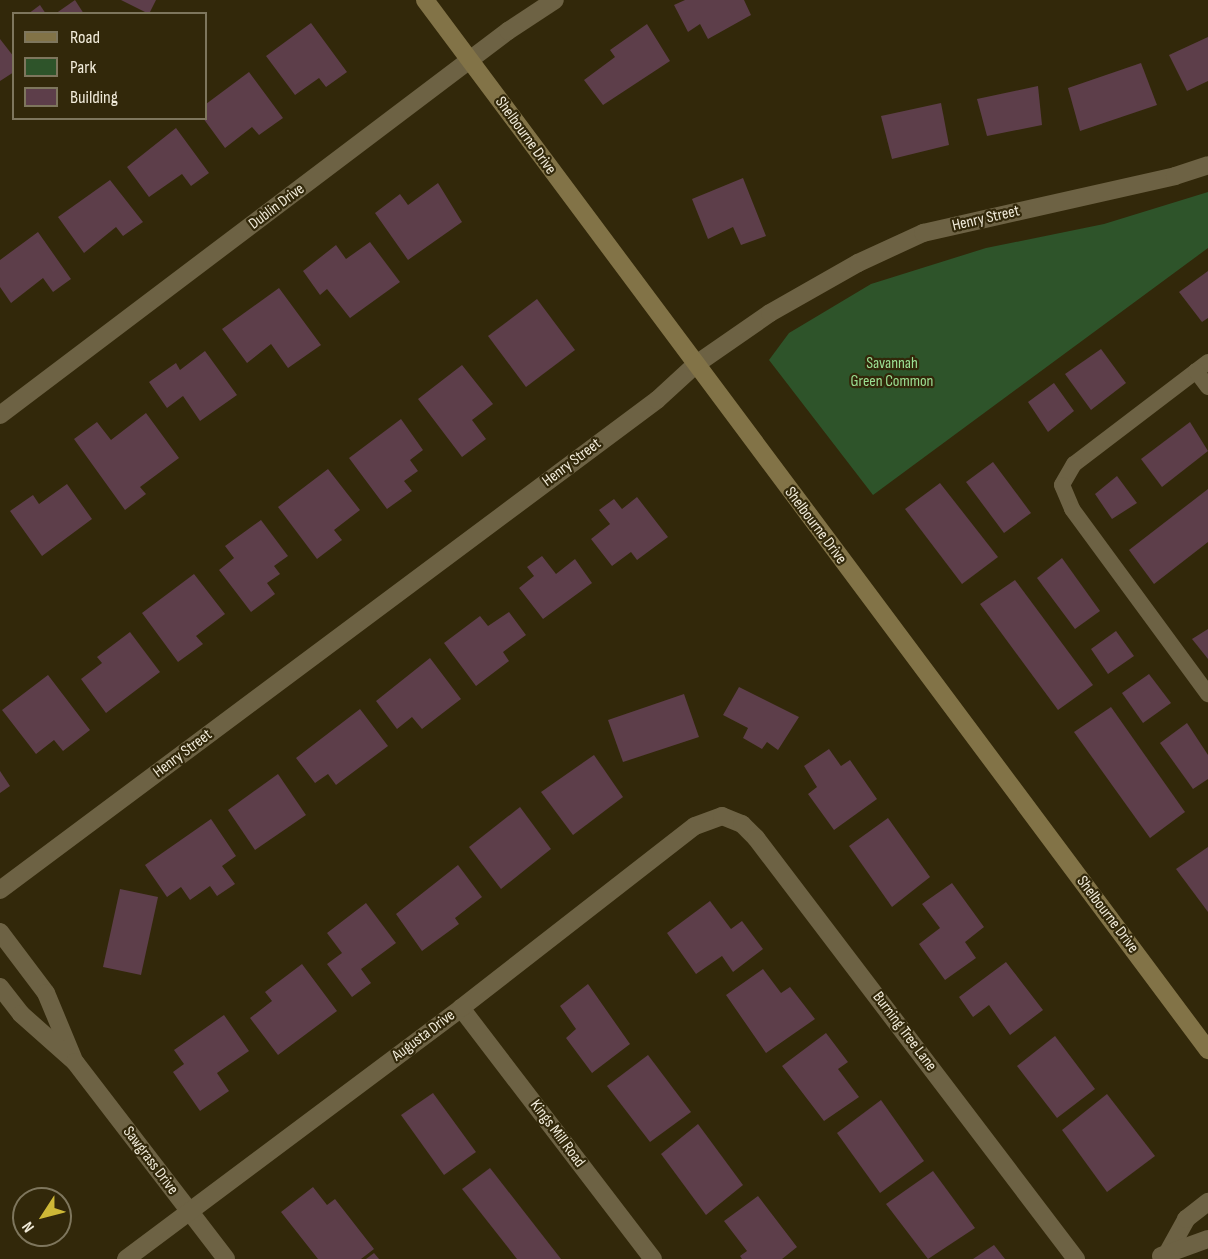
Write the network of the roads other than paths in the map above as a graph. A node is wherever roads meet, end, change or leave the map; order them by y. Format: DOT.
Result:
graph roads {
  1 [pos="425,0"];
  2 [pos="555,0"];
  3 [pos="471,61"];
  4 [pos="1208,165"];
  5 [pos="695,365"];
  6 [pos="1202,366"];
  7 [pos="1208,387"];
  8 [pos="0,415"];
  9 [pos="1208,694"];
  10 [pos="722,816"];
  11 [pos="0,890"];
  12 [pos="0,932"];
  13 [pos="0,987"];
  14 [pos="461,1008"];
  15 [pos="1208,1050"];
  16 [pos="75,1062"];
  17 [pos="1208,1202"];
  18 [pos="189,1211"];
  19 [pos="1208,1239"];
  20 [pos="1163,1256"];
  21 [pos="126,1259"];
  22 [pos="226,1259"];
  23 [pos="653,1259"];
  24 [pos="1076,1259"];
  1 -- 3 [label="main road, Shelbourne Drive"];
  2 -- 3 [label="street, Dublin Drive"];
  3 -- 5 [label="main road, Shelbourne Drive"];
  3 -- 8 [label="street, Dublin Drive"];
  4 -- 5 [label="street, Henry Street"];
  5 -- 11 [label="street, Henry Street"];
  5 -- 15 [label="main road, Shelbourne Drive"];
  6 -- 7 [label="lane"];
  6 -- 9 [label="lane"];
  10 -- 14 [label="street, Augusta Drive"];
  10 -- 24 [label="street, Burning Tree Lane"];
  12 -- 16 [label="street, Sawgrass Drive"];
  13 -- 16 [label="street, Sawgrass Drive"];
  14 -- 18 [label="street, Augusta Drive"];
  14 -- 23 [label="street, Kings Mill Road"];
  16 -- 18 [label="street, Sawgrass Drive"];
  17 -- 20 [label="street"];
  18 -- 21 [label="street, Augusta Drive"];
  18 -- 22 [label="street, Sawgrass Drive"];
  19 -- 20 [label="street"];
}
